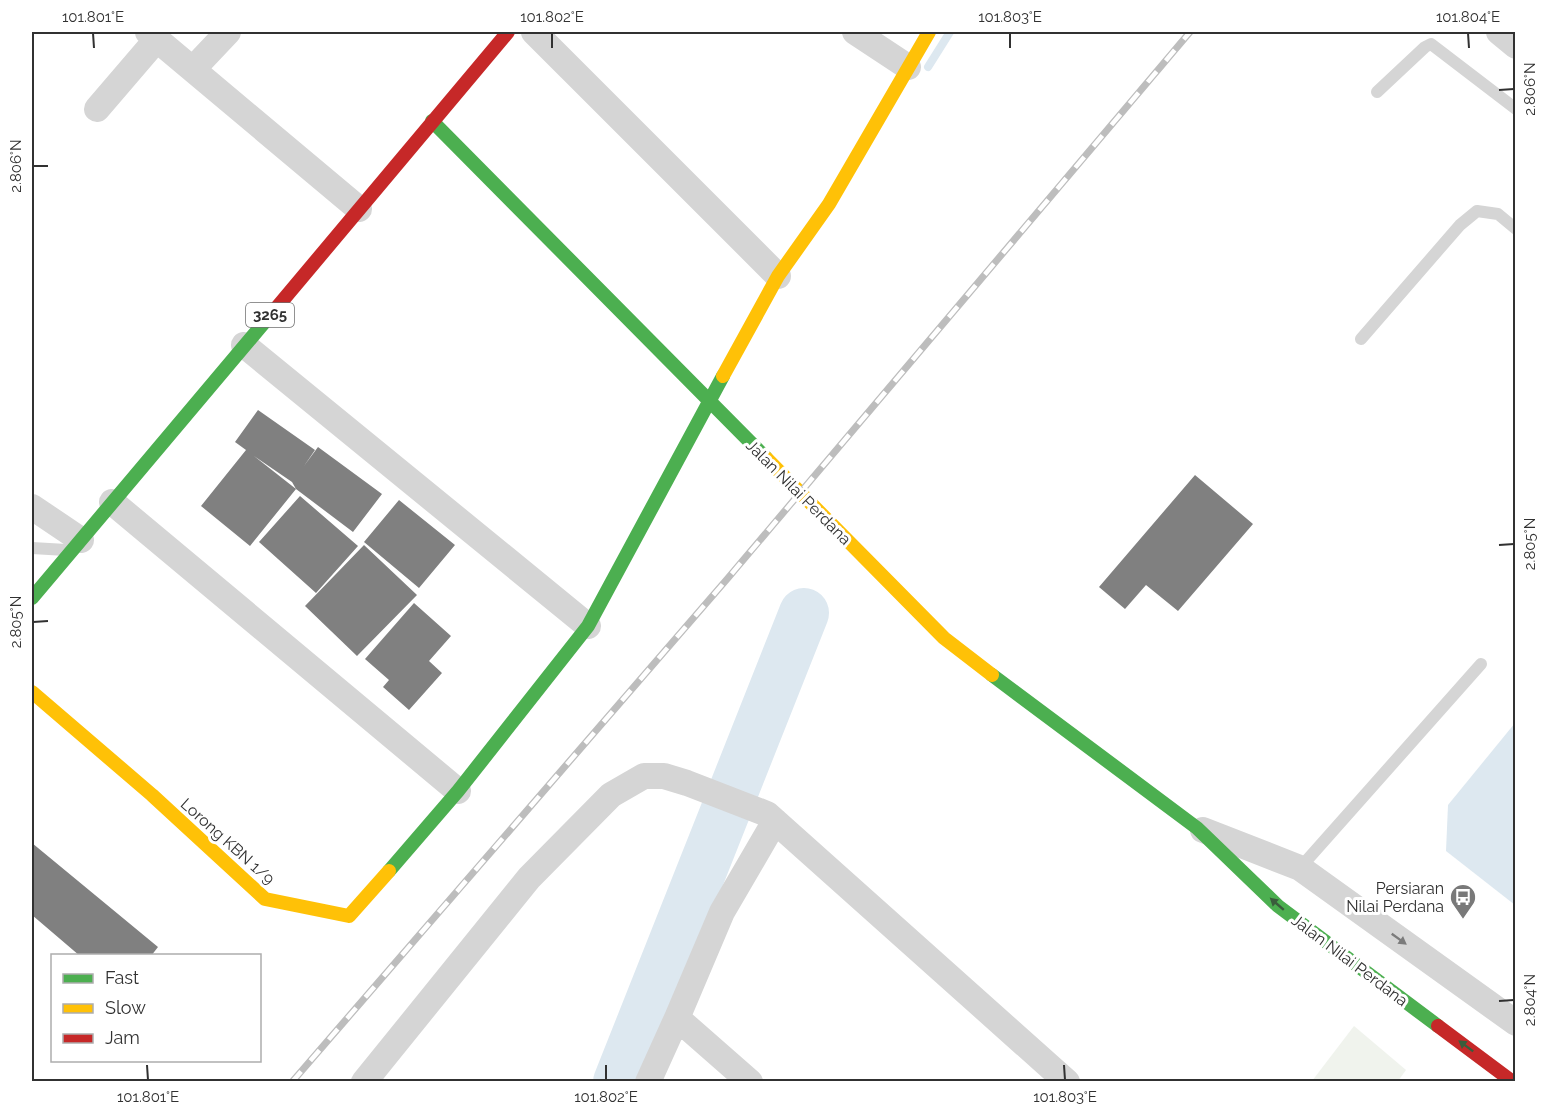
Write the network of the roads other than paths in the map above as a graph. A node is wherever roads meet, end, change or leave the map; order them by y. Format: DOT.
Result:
graph roads {
  1 [pos="228,32"];
  2 [pos="508,32"];
  3 [pos="534,32"];
  4 [pos="855,32"];
  5 [pos="929,32"];
  6 [pos="1499,32"];
  7 [pos="153,35"];
  8 [pos="1515,46"];
  9 [pos="908,67"];
  10 [pos="193,69"];
  11 [pos="1377,92"];
  12 [pos="97,109"];
  13 [pos="1515,109"];
  14 [pos="432,121"];
  15 [pos="359,209"];
  16 [pos="1515,229"];
  17 [pos="778,276"];
  18 [pos="1361,339"];
  19 [pos="244,345"];
  20 [pos="112,502"];
  21 [pos="32,507"];
  22 [pos="76,545"];
  23 [pos="32,548"];
  24 [pos="32,598"];
  25 [pos="588,626"];
  26 [pos="1481,664"];
  27 [pos="32,692"];
  28 [pos="458,791"];
  29 [pos="771,818"];
  30 [pos="1197,828"];
  31 [pos="1300,868"];
  32 [pos="677,1018"];
  33 [pos="1515,1023"];
  34 [pos="364,1082"];
  35 [pos="648,1082"];
  36 [pos="750,1082"];
  37 [pos="1066,1082"];
  38 [pos="1513,1082"];
  1 -- 10 [label="street"];
  2 -- 14 [label="street, 3265"];
  3 -- 17 [label="street"];
  4 -- 9 [label="street"];
  5 -- 9 [label="street"];
  6 -- 8 [label="street"];
  7 -- 10 [label="street"];
  7 -- 12 [label="street"];
  9 -- 17 [label="street"];
  10 -- 15 [label="street"];
  11 -- 13 [label="lane"];
  14 -- 15 [label="street, 3265"];
  14 -- 30 [label="street, Jalan Nilai Perdana"];
  15 -- 19 [label="street, 3265"];
  16 -- 18 [label="lane"];
  17 -- 25 [label="street"];
  19 -- 20 [label="street, 3265"];
  19 -- 25 [label="street"];
  20 -- 22 [label="street, 3265"];
  20 -- 28 [label="street"];
  21 -- 22 [label="street"];
  22 -- 23 [label="lane"];
  22 -- 24 [label="street, 3265"];
  25 -- 28 [label="street"];
  26 -- 31 [label="lane"];
  27 -- 28 [label="street, Lorong KBN 1/9"];
  29 -- 32 [label="street"];
  29 -- 34 [label="street"];
  29 -- 37 [label="street"];
  30 -- 31 [label="street, Jalan Nilai Perdana"];
  38 -- 30 [label="street, Jalan Nilai Perdana, one-way"];
  31 -- 33 [label="street, Jalan Nilai Perdana, one-way"];
  32 -- 35 [label="street"];
  32 -- 36 [label="street"];
}
